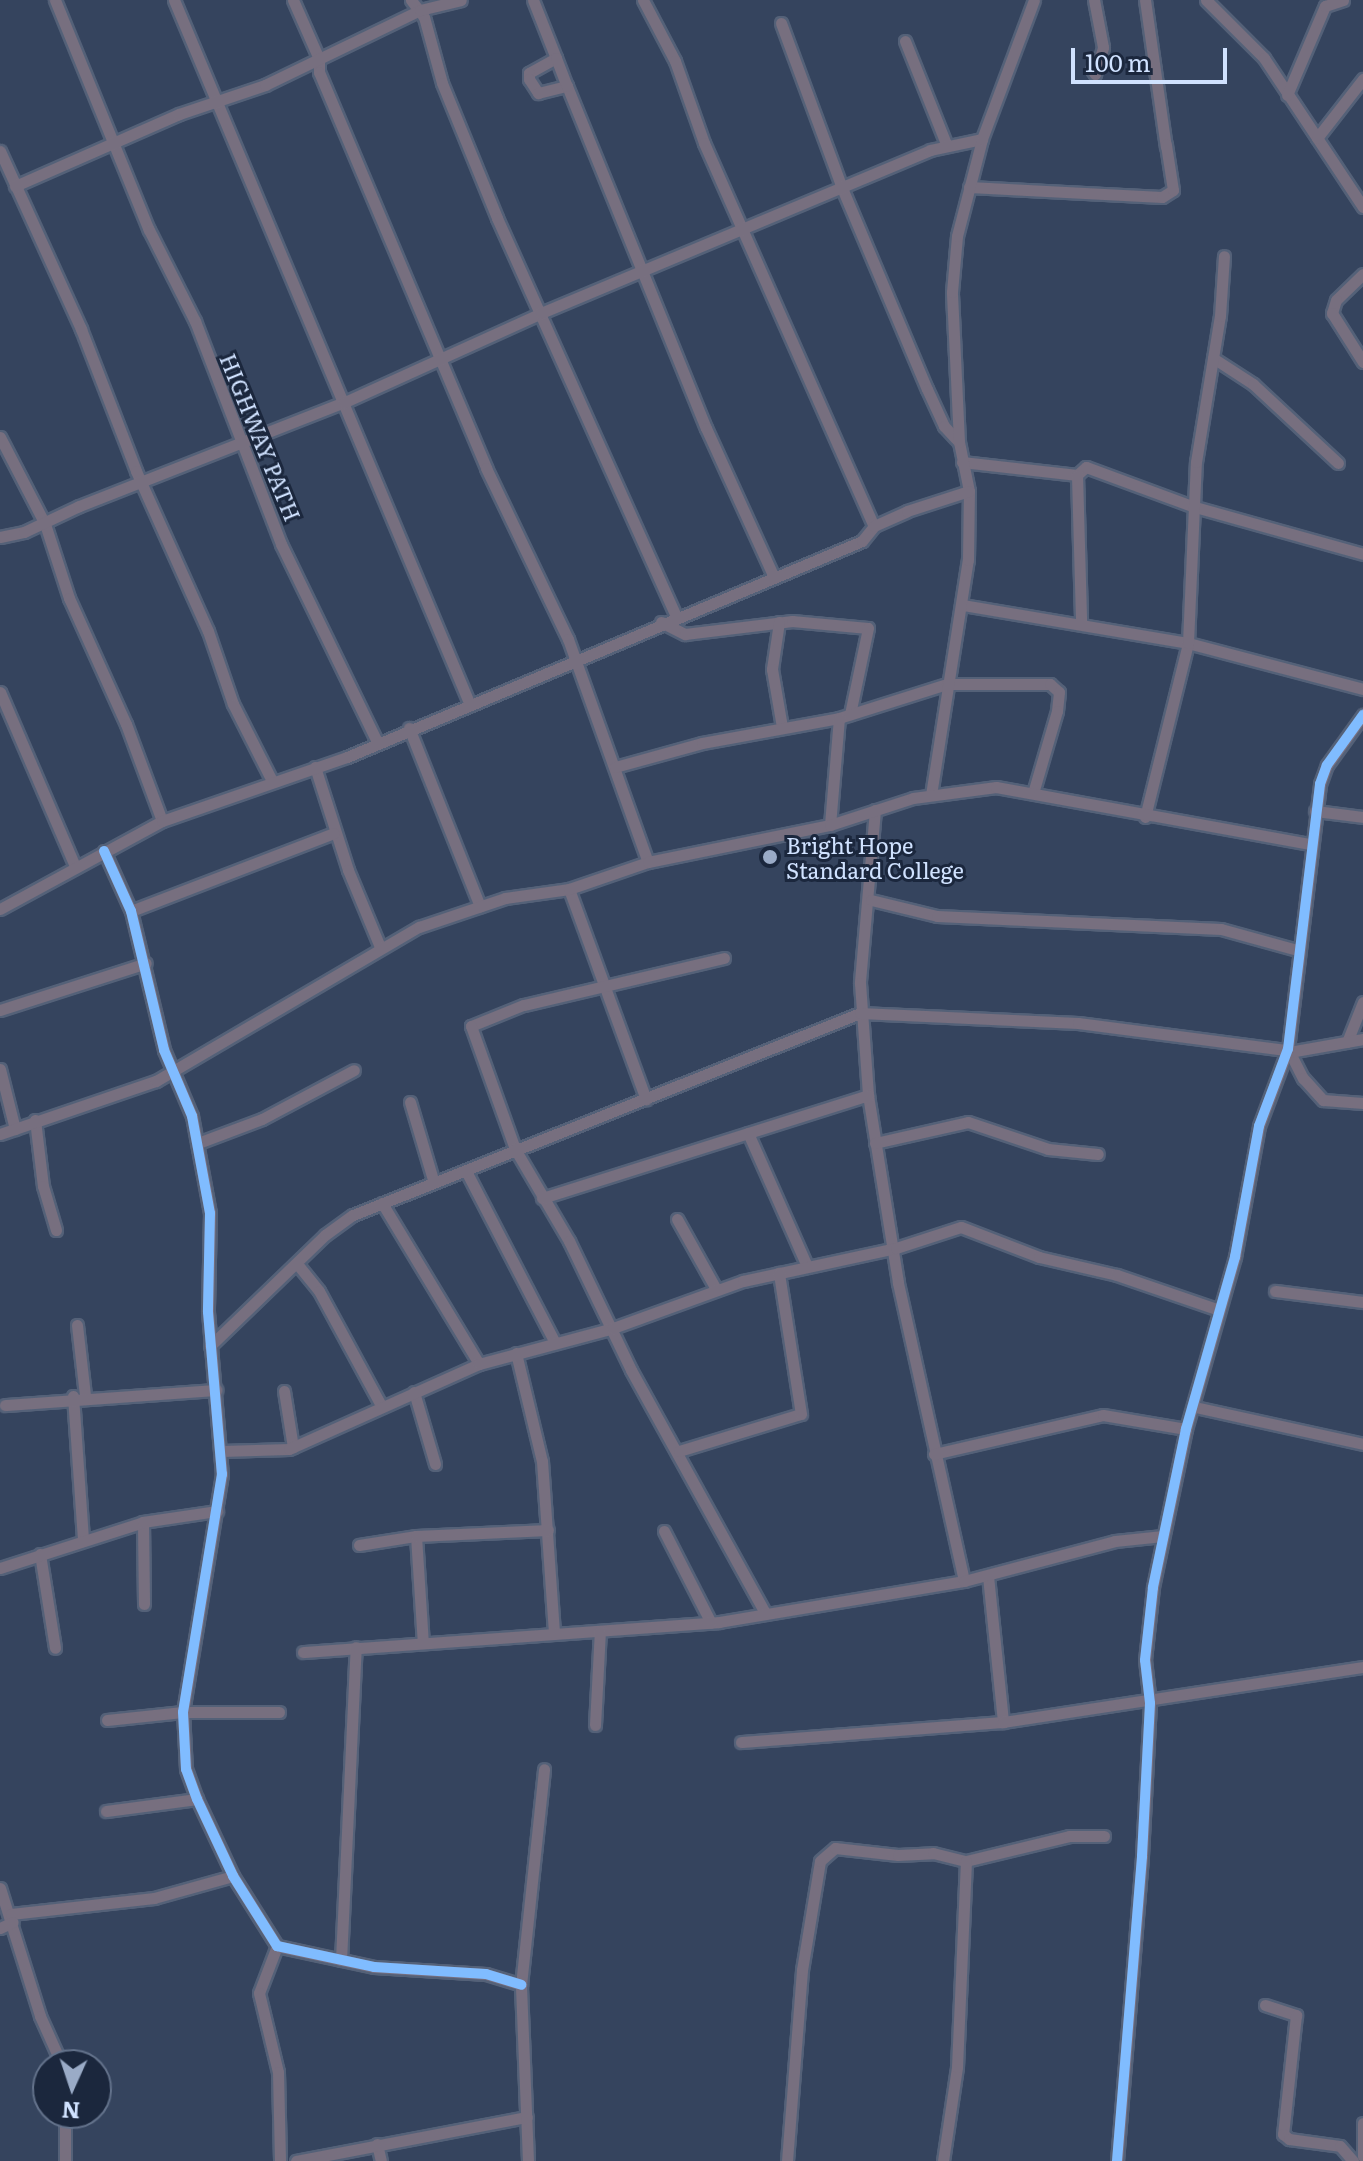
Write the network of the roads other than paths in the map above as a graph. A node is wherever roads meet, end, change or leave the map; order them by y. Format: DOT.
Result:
graph roads {
  1 [pos="55,0"];
  2 [pos="174,0"];
  3 [pos="293,0"];
  4 [pos="461,0"];
  5 [pos="533,0"];
  6 [pos="643,0"];
  7 [pos="1047,0"];
  8 [pos="1094,0"];
  9 [pos="1145,0"];
  10 [pos="1206,0"];
  11 [pos="1343,0"];
  12 [pos="1033,2"];
  13 [pos="416,5"];
  14 [pos="781,23"];
  15 [pos="905,41"];
  16 [pos="556,58"];
  17 [pos="319,59"];
  18 [pos="1092,70"];
  19 [pos="1363,79"];
  20 [pos="567,86"];
  21 [pos="1287,95"];
  22 [pos="218,105"];
  23 [pos="1317,138"];
  24 [pos="982,139"];
  25 [pos="117,143"];
  26 [pos="947,146"];
  27 [pos="0,151"];
  28 [pos="4,171"];
  29 [pos="15,186"];
  30 [pos="969,187"];
  31 [pos="842,188"];
  32 [pos="1363,207"];
  33 [pos="743,231"];
  34 [pos="1224,256"];
  35 [pos="643,273"];
  36 [pos="1363,274"];
  37 [pos="541,313"];
  38 [pos="442,361"];
  39 [pos="1363,362"];
  40 [pos="1214,364"];
  41 [pos="345,402"];
  42 [pos="0,437"];
  43 [pos="244,442"];
  44 [pos="959,442"];
  45 [pos="962,462"];
  46 [pos="1338,463"];
  47 [pos="1077,475"];
  48 [pos="144,483"];
  49 [pos="969,491"];
  50 [pos="1195,507"];
  51 [pos="45,524"];
  52 [pos="874,526"];
  53 [pos="0,537"];
  54 [pos="1363,554"];
  55 [pos="773,575"];
  56 [pos="963,605"];
  57 [pos="676,617"];
  58 [pos="661,622"];
  59 [pos="779,622"];
  60 [pos="1081,622"];
  61 [pos="1188,643"];
  62 [pos="572,660"];
  63 [pos="947,684"];
  64 [pos="1363,689"];
  65 [pos="0,692"];
  66 [pos="470,705"];
  67 [pos="1363,715"];
  68 [pos="844,716"];
  69 [pos="783,721"];
  70 [pos="409,728"];
  71 [pos="377,742"];
  72 [pos="315,767"];
  73 [pos="615,767"];
  74 [pos="272,781"];
  75 [pos="1033,793"];
  76 [pos="931,795"];
  77 [pos="875,810"];
  78 [pos="1315,811"];
  79 [pos="1145,817"];
  80 [pos="1363,817"];
  81 [pos="162,821"];
  82 [pos="830,825"];
  83 [pos="334,833"];
  84 [pos="1309,844"];
  85 [pos="104,851"];
  86 [pos="648,862"];
  87 [pos="75,866"];
  88 [pos="569,889"];
  89 [pos="871,900"];
  90 [pos="480,906"];
  91 [pos="0,909"];
  92 [pos="131,911"];
  93 [pos="380,947"];
  94 [pos="1297,950"];
  95 [pos="724,958"];
  96 [pos="146,963"];
  97 [pos="608,987"];
  98 [pos="1363,1002"];
  99 [pos="0,1010"];
  100 [pos="860,1013"];
  101 [pos="1363,1039"];
  102 [pos="1347,1042"];
  103 [pos="1288,1049"];
  104 [pos="173,1068"];
  105 [pos="0,1069"];
  106 [pos="354,1070"];
  107 [pos="868,1095"];
  108 [pos="646,1099"];
  109 [pos="410,1102"];
  110 [pos="1363,1103"];
  111 [pos="35,1120"];
  112 [pos="15,1129"];
  113 [pos="748,1133"];
  114 [pos="0,1134"];
  115 [pos="198,1143"];
  116 [pos="875,1143"];
  117 [pos="515,1149"];
  118 [pos="1098,1154"];
  119 [pos="466,1171"];
  120 [pos="434,1183"];
  121 [pos="542,1198"];
  122 [pos="382,1203"];
  123 [pos="677,1219"];
  124 [pos="56,1230"];
  125 [pos="896,1248"];
  126 [pos="298,1265"];
  127 [pos="807,1266"];
  128 [pos="779,1273"];
  129 [pos="716,1289"];
  130 [pos="1275,1291"];
  131 [pos="1363,1302"];
  132 [pos="1219,1310"];
  133 [pos="77,1325"];
  134 [pos="613,1328"];
  135 [pos="555,1343"];
  136 [pos="210,1346"];
  137 [pos="516,1353"];
  138 [pos="479,1364"];
  139 [pos="216,1390"];
  140 [pos="284,1391"];
  141 [pos="414,1392"];
  142 [pos="79,1396"];
  143 [pos="5,1405"];
  144 [pos="382,1407"];
  145 [pos="1195,1407"];
  146 [pos="1186,1429"];
  147 [pos="1363,1444"];
  148 [pos="293,1447"];
  149 [pos="222,1451"];
  150 [pos="679,1451"];
  151 [pos="934,1454"];
  152 [pos="435,1464"];
  153 [pos="217,1511"];
  154 [pos="143,1522"];
  155 [pos="548,1530"];
  156 [pos="664,1531"];
  157 [pos="416,1536"];
  158 [pos="1163,1536"];
  159 [pos="83,1540"];
  160 [pos="359,1545"];
  161 [pos="40,1554"];
  162 [pos="0,1568"];
  163 [pos="988,1576"];
  164 [pos="964,1581"];
  165 [pos="144,1604"];
  166 [pos="765,1613"];
  167 [pos="711,1623"];
  168 [pos="600,1631"];
  169 [pos="554,1632"];
  170 [pos="423,1643"];
  171 [pos="356,1647"];
  172 [pos="55,1648"];
  173 [pos="303,1652"];
  174 [pos="1363,1667"];
  175 [pos="1150,1703"];
  176 [pos="183,1712"];
  177 [pos="279,1712"];
  178 [pos="107,1720"];
  179 [pos="1003,1722"];
  180 [pos="595,1725"];
  181 [pos="741,1742"];
  182 [pos="544,1769"];
  183 [pos="197,1799"];
  184 [pos="106,1811"];
  185 [pos="1104,1836"];
  186 [pos="966,1861"];
  187 [pos="233,1876"];
  188 [pos="0,1888"];
  189 [pos="12,1918"];
  190 [pos="0,1928"];
  191 [pos="277,1946"];
  192 [pos="341,1960"];
  193 [pos="521,1985"];
  194 [pos="1265,2005"];
  195 [pos="55,2049"];
  196 [pos="527,2117"];
  197 [pos="1363,2123"];
  198 [pos="65,2129"];
  199 [pos="377,2144"];
  200 [pos="1363,2156"];
  201 [pos="65,2161"];
  202 [pos="280,2161"];
  203 [pos="296,2161"];
  204 [pos="381,2161"];
  205 [pos="528,2161"];
  206 [pos="787,2161"];
  207 [pos="943,2161"];
  208 [pos="1117,2161"];
  209 [pos="1353,2161"];
  1 -- 25 [label="street, HIGHWAY PATH"];
  2 -- 22 [label="street"];
  3 -- 17 [label="street"];
  4 -- 13 [label="street"];
  5 -- 16 [label="street"];
  6 -- 33 [label="street"];
  7 -- 12 [label="street"];
  8 -- 18 [label="street"];
  9 -- 30 [label="street"];
  10 -- 21 [label="street"];
  11 -- 21 [label="street"];
  12 -- 24 [label="street"];
  13 -- 17 [label="street"];
  13 -- 37 [label="street"];
  14 -- 31 [label="street"];
  15 -- 26 [label="street"];
  16 -- 20 [label="street"];
  16 -- 20 [label="street"];
  17 -- 22 [label="street"];
  17 -- 38 [label="street"];
  19 -- 23 [label="street"];
  20 -- 35 [label="street"];
  21 -- 23 [label="street"];
  22 -- 25 [label="street"];
  22 -- 41 [label="street"];
  23 -- 32 [label="street"];
  24 -- 26 [label="street"];
  24 -- 30 [label="street"];
  25 -- 29 [label="street"];
  25 -- 43 [label="street, HIGHWAY PATH"];
  26 -- 31 [label="street"];
  27 -- 28 [label="street"];
  28 -- 29 [label="street"];
  29 -- 48 [label="street"];
  30 -- 44 [label="street"];
  31 -- 33 [label="street"];
  31 -- 44 [label="street"];
  33 -- 35 [label="street"];
  33 -- 52 [label="street"];
  34 -- 40 [label="street"];
  35 -- 37 [label="street"];
  35 -- 55 [label="street"];
  36 -- 39 [label="street"];
  37 -- 38 [label="street"];
  37 -- 57 [label="street"];
  38 -- 41 [label="street"];
  38 -- 62 [label="street"];
  40 -- 46 [label="street"];
  40 -- 50 [label="street"];
  41 -- 43 [label="street"];
  41 -- 66 [label="street"];
  42 -- 51 [label="street"];
  43 -- 48 [label="street"];
  43 -- 71 [label="street, HIGHWAY PATH"];
  44 -- 45 [label="street"];
  45 -- 47 [label="street"];
  45 -- 49 [label="street"];
  47 -- 50 [label="street"];
  47 -- 60 [label="street"];
  48 -- 51 [label="street"];
  48 -- 74 [label="street"];
  49 -- 52 [label="street"];
  49 -- 56 [label="street"];
  50 -- 54 [label="street"];
  50 -- 61 [label="street"];
  51 -- 53 [label="street"];
  51 -- 81 [label="street"];
  52 -- 55 [label="street"];
  55 -- 57 [label="street"];
  56 -- 60 [label="street"];
  56 -- 63 [label="street"];
  57 -- 58 [label="street"];
  58 -- 59 [label="street"];
  58 -- 62 [label="street"];
  59 -- 68 [label="street"];
  59 -- 69 [label="street"];
  60 -- 61 [label="street"];
  61 -- 64 [label="street"];
  61 -- 79 [label="street"];
  62 -- 66 [label="street"];
  62 -- 73 [label="street"];
  63 -- 68 [label="street"];
  63 -- 75 [label="street"];
  63 -- 76 [label="street"];
  65 -- 87 [label="street"];
  66 -- 70 [label="street"];
  67 -- 78 [label="street"];
  68 -- 69 [label="street"];
  68 -- 82 [label="street"];
  69 -- 73 [label="street"];
  70 -- 71 [label="street"];
  70 -- 90 [label="street"];
  71 -- 72 [label="street"];
  72 -- 74 [label="street"];
  72 -- 83 [label="street"];
  73 -- 86 [label="street"];
  74 -- 81 [label="street"];
  75 -- 76 [label="street"];
  75 -- 79 [label="street"];
  76 -- 77 [label="street"];
  77 -- 82 [label="street"];
  77 -- 89 [label="street"];
  78 -- 80 [label="street"];
  78 -- 84 [label="street"];
  79 -- 84 [label="street"];
  81 -- 85 [label="street"];
  82 -- 86 [label="street"];
  83 -- 92 [label="street"];
  83 -- 93 [label="street"];
  84 -- 94 [label="street"];
  85 -- 87 [label="street"];
  85 -- 92 [label="street"];
  86 -- 88 [label="street"];
  87 -- 91 [label="street"];
  88 -- 90 [label="street"];
  88 -- 97 [label="street"];
  89 -- 94 [label="street"];
  89 -- 100 [label="street"];
  90 -- 93 [label="street"];
  92 -- 96 [label="street"];
  93 -- 104 [label="street"];
  94 -- 103 [label="street"];
  95 -- 97 [label="street"];
  96 -- 99 [label="street"];
  96 -- 104 [label="street"];
  97 -- 108 [label="street"];
  97 -- 117 [label="street"];
  98 -- 102 [label="street"];
  100 -- 103 [label="street"];
  100 -- 107 [label="street"];
  100 -- 108 [label="street"];
  101 -- 102 [label="street"];
  102 -- 103 [label="street"];
  103 -- 110 [label="street"];
  103 -- 132 [label="street"];
  104 -- 111 [label="street"];
  104 -- 115 [label="street"];
  105 -- 112 [label="street"];
  106 -- 115 [label="street"];
  107 -- 113 [label="street"];
  107 -- 116 [label="street"];
  108 -- 117 [label="street"];
  109 -- 120 [label="street"];
  111 -- 112 [label="street"];
  111 -- 124 [label="street"];
  112 -- 114 [label="street"];
  113 -- 121 [label="street"];
  113 -- 127 [label="street"];
  115 -- 136 [label="street"];
  116 -- 118 [label="street"];
  116 -- 125 [label="street"];
  117 -- 119 [label="street"];
  117 -- 121 [label="street"];
  119 -- 120 [label="street"];
  119 -- 135 [label="street"];
  120 -- 122 [label="street"];
  121 -- 134 [label="street"];
  122 -- 126 [label="street"];
  122 -- 138 [label="street"];
  123 -- 129 [label="street"];
  125 -- 127 [label="street"];
  125 -- 132 [label="street"];
  125 -- 151 [label="street"];
  126 -- 136 [label="street"];
  126 -- 144 [label="street"];
  127 -- 128 [label="street"];
  128 -- 129 [label="street"];
  128 -- 150 [label="street"];
  129 -- 134 [label="street"];
  130 -- 131 [label="street"];
  132 -- 145 [label="street"];
  133 -- 142 [label="street"];
  134 -- 135 [label="street"];
  134 -- 150 [label="street"];
  135 -- 137 [label="street"];
  136 -- 139 [label="street"];
  137 -- 138 [label="street"];
  137 -- 155 [label="street"];
  138 -- 141 [label="street"];
  139 -- 142 [label="street"];
  139 -- 149 [label="street"];
  140 -- 148 [label="street"];
  141 -- 144 [label="street"];
  141 -- 152 [label="street"];
  142 -- 143 [label="street"];
  142 -- 159 [label="street"];
  144 -- 148 [label="street"];
  145 -- 146 [label="street"];
  145 -- 147 [label="street"];
  146 -- 151 [label="street"];
  146 -- 158 [label="street"];
  148 -- 149 [label="street"];
  149 -- 153 [label="street"];
  150 -- 166 [label="street"];
  151 -- 164 [label="street"];
  153 -- 154 [label="street"];
  153 -- 176 [label="street"];
  154 -- 159 [label="street"];
  154 -- 165 [label="street"];
  155 -- 157 [label="street"];
  155 -- 169 [label="street"];
  156 -- 167 [label="street"];
  157 -- 160 [label="street"];
  157 -- 170 [label="street"];
  158 -- 163 [label="street"];
  158 -- 175 [label="street"];
  159 -- 161 [label="street"];
  161 -- 162 [label="street"];
  161 -- 172 [label="street"];
  163 -- 164 [label="street"];
  163 -- 179 [label="street"];
  164 -- 166 [label="street"];
  166 -- 167 [label="street"];
  167 -- 168 [label="street"];
  168 -- 169 [label="street"];
  168 -- 180 [label="street"];
  169 -- 170 [label="street"];
  170 -- 171 [label="street"];
  171 -- 173 [label="street"];
  171 -- 192 [label="street"];
  174 -- 175 [label="street"];
  175 -- 179 [label="street"];
  175 -- 208 [label="street"];
  176 -- 177 [label="street"];
  176 -- 178 [label="street"];
  176 -- 183 [label="street"];
  179 -- 181 [label="street"];
  182 -- 193 [label="street"];
  183 -- 184 [label="street"];
  183 -- 187 [label="street"];
  185 -- 186 [label="street"];
  186 -- 206 [label="street"];
  186 -- 207 [label="street"];
  187 -- 189 [label="street"];
  187 -- 191 [label="street"];
  188 -- 189 [label="street"];
  189 -- 190 [label="street"];
  189 -- 195 [label="street"];
  191 -- 192 [label="street"];
  191 -- 202 [label="street"];
  192 -- 193 [label="street"];
  193 -- 196 [label="street"];
  194 -- 209 [label="street"];
  196 -- 199 [label="street"];
  196 -- 205 [label="street"];
  197 -- 200 [label="street"];
  198 -- 201 [label="street"];
  199 -- 203 [label="street"];
  199 -- 204 [label="street"];
}
